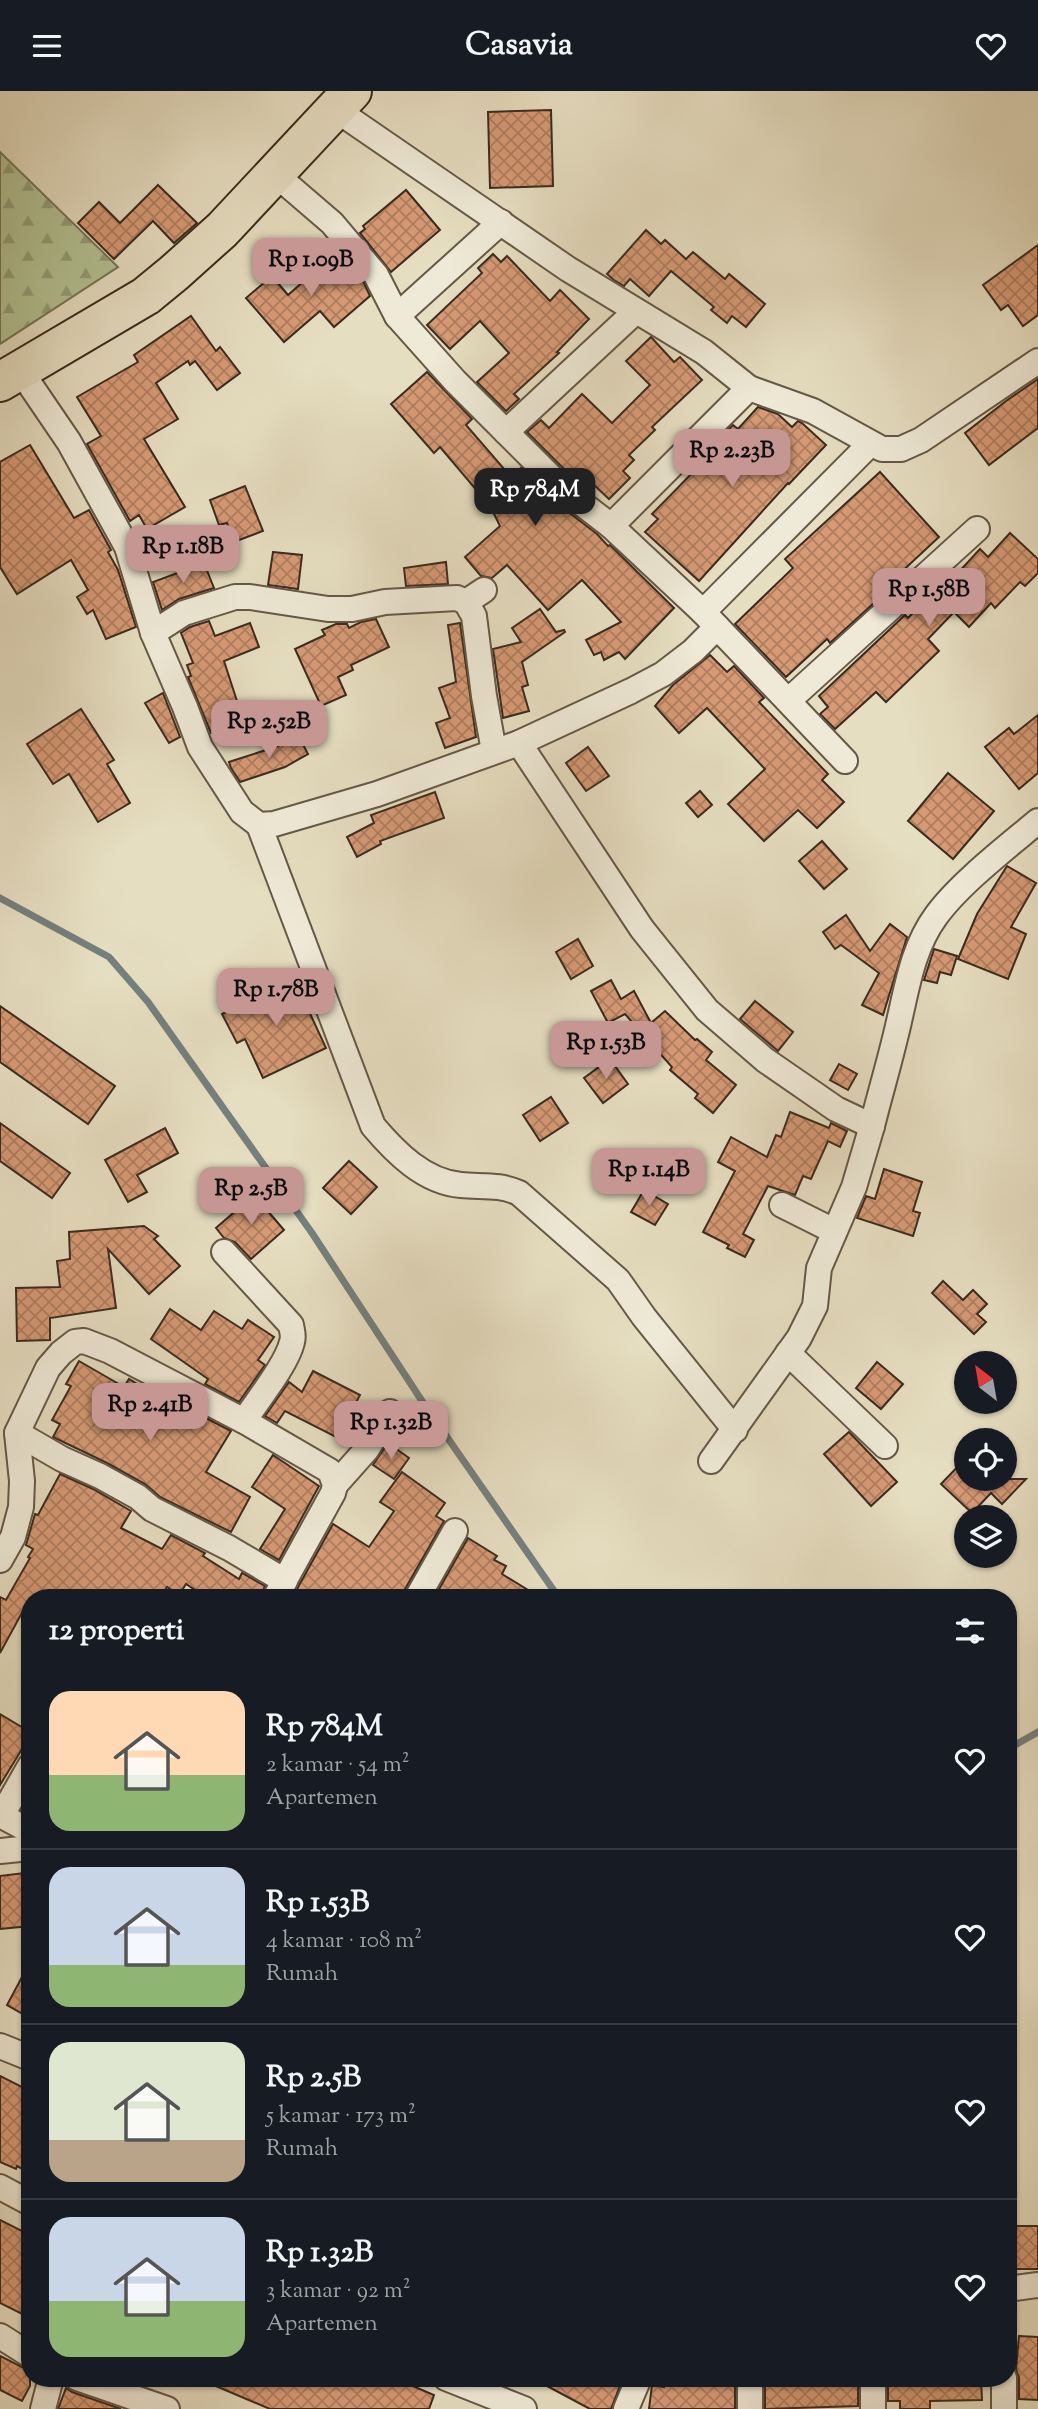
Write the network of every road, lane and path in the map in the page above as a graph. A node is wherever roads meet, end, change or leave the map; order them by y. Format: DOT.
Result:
graph roads {
  1 [pos="343,100"];
  2 [pos="275,174"];
  3 [pos="501,222"];
  4 [pos="636,311"];
  5 [pos="397,316"];
  6 [pos="1038,361"];
  7 [pos="10,376"];
  8 [pos="749,388"];
  9 [pos="506,432"];
  10 [pos="870,444"];
  11 [pos="611,526"];
  12 [pos="978,529"];
  13 [pos="710,620"];
  14 [pos="153,633"];
  15 [pos="789,700"];
  16 [pos="519,743"];
  17 [pos="494,751"];
  18 [pos="845,761"];
  19 [pos="1038,821"];
  20 [pos="260,825"];
  21 [pos="872,1126"];
  22 [pos="782,1205"];
  23 [pos="834,1231"];
  24 [pos="224,1252"];
  25 [pos="788,1353"];
  26 [pos="390,1412"];
  27 [pos="244,1421"];
  28 [pos="735,1430"];
  29 [pos="17,1433"];
  30 [pos="885,1447"];
  31 [pos="711,1461"];
  32 [pos="335,1485"];
  33 [pos="455,1531"];
  34 [pos="0,1560"];
  35 [pos="280,1589"];
  36 [pos="422,1589"];
  37 [pos="21,1781"];
  38 [pos="1,1815"];
  39 [pos="21,1826"];
  40 [pos="21,1849"];
  41 [pos="0,1851"];
  42 [pos="0,2046"];
  43 [pos="21,2054"];
  44 [pos="0,2187"];
  45 [pos="21,2198"];
  46 [pos="1038,2285"];
  47 [pos="1017,2288"];
  48 [pos="0,2336"];
  49 [pos="21,2349"];
  50 [pos="49,2387"];
  51 [pos="103,2387"];
  52 [pos="469,2387"];
  53 [pos="635,2387"];
  54 [pos="750,2387"];
  55 [pos="873,2387"];
  56 [pos="1004,2387"];
  57 [pos="43,2409"];
  58 [pos="167,2409"];
  59 [pos="524,2409"];
  60 [pos="626,2409"];
  61 [pos="750,2409"];
  62 [pos="873,2409"];
  63 [pos="1004,2409"];
  1 -- 2 [label="highway"];
  1 -- 3 [label="street"];
  2 -- 5 [label="street"];
  2 -- 7 [label="highway"];
  3 -- 4 [label="street"];
  3 -- 5 [label="street"];
  4 -- 8 [label="street"];
  4 -- 9 [label="street"];
  5 -- 9 [label="street"];
  6 -- 10 [label="street"];
  7 -- 14 [label="street"];
  8 -- 10 [label="street"];
  8 -- 11 [label="street"];
  9 -- 11 [label="street"];
  10 -- 13 [label="street"];
  11 -- 13 [label="street"];
  12 -- 15 [label="street"];
  13 -- 15 [label="street"];
  13 -- 16 [label="street"];
  14 -- 17 [label="street"];
  14 -- 20 [label="street"];
  15 -- 18 [label="street"];
  16 -- 17 [label="street"];
  16 -- 21 [label="street"];
  17 -- 20 [label="street"];
  19 -- 21 [label="street"];
  20 -- 28 [label="street"];
  21 -- 23 [label="street"];
  22 -- 23 [label="street"];
  23 -- 25 [label="street"];
  24 -- 27 [label="street"];
  25 -- 28 [label="street"];
  25 -- 30 [label="street"];
  26 -- 32 [label="street"];
  27 -- 29 [label="street"];
  27 -- 32 [label="street"];
  28 -- 31 [label="street"];
  29 -- 34 [label="street"];
  29 -- 35 [label="street"];
  32 -- 35 [label="street"];
  33 -- 36 [label="street"];
  37 -- 38 [label="street"];
  38 -- 39 [label="street"];
  40 -- 41 [label="street"];
  42 -- 43 [label="street"];
  44 -- 45 [label="street"];
  46 -- 47 [label="street"];
  48 -- 49 [label="street"];
  50 -- 57 [label="street"];
  51 -- 58 [label="street"];
  52 -- 59 [label="street"];
  53 -- 60 [label="street"];
  54 -- 61 [label="street"];
  55 -- 62 [label="street"];
  56 -- 63 [label="street"];
}
